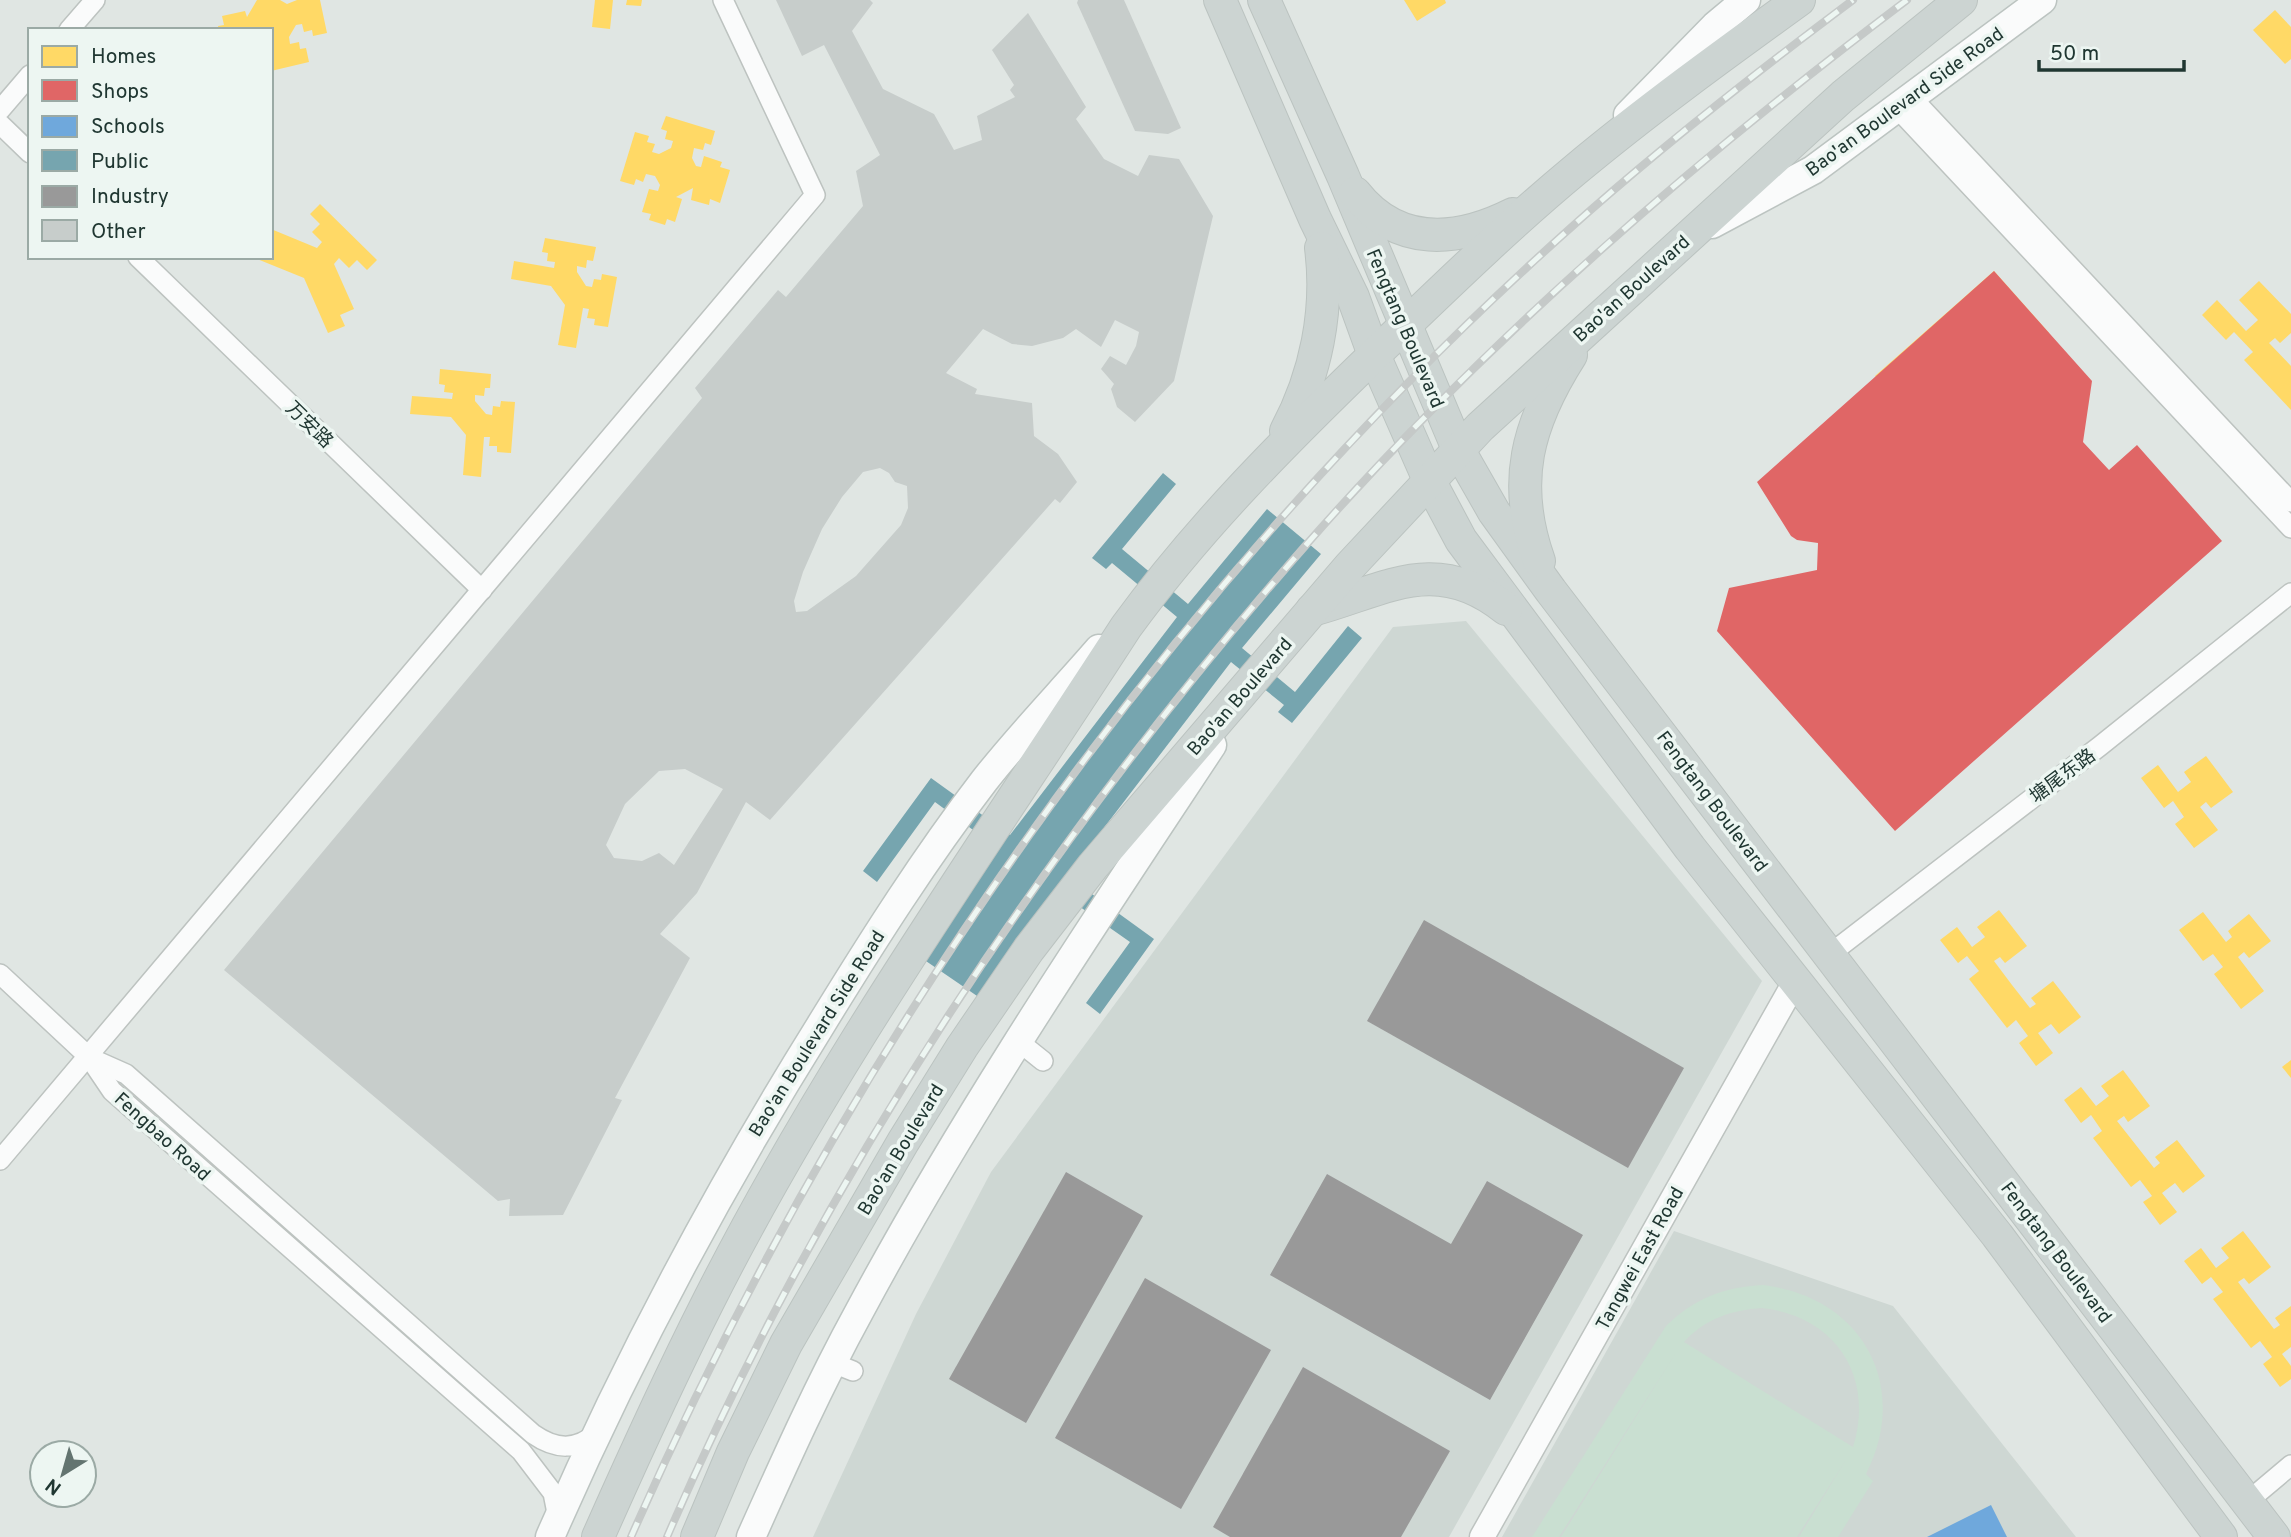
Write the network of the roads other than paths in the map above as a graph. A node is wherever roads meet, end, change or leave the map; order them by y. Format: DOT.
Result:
graph roads {
  1 [pos="95,0"];
  2 [pos="723,0"];
  3 [pos="1220,0"];
  4 [pos="1264,0"];
  5 [pos="1746,0"];
  6 [pos="1799,0"];
  7 [pos="1961,0"];
  8 [pos="2042,0"];
  9 [pos="71,28"];
  10 [pos="28,77"];
  11 [pos="1904,103"];
  12 [pos="0,110"];
  13 [pos="0,124"];
  14 [pos="28,151"];
  15 [pos="1574,170"];
  16 [pos="1343,176"];
  17 [pos="1539,201"];
  18 [pos="1315,219"];
  19 [pos="1689,236"];
  20 [pos="140,259"];
  21 [pos="1590,325"];
  22 [pos="1404,326"];
  23 [pos="1374,355"];
  24 [pos="1458,449"];
  25 [pos="1271,455"];
  26 [pos="1429,480"];
  27 [pos="2291,502"];
  28 [pos="2291,528"];
  29 [pos="1161,579"];
  30 [pos="482,590"];
  31 [pos="1551,591"];
  32 [pos="2291,593"];
  33 [pos="1312,610"];
  34 [pos="1520,620"];
  35 [pos="1621,680"];
  36 [pos="1253,682"];
  37 [pos="1584,708"];
  38 [pos="1830,954"];
  39 [pos="0,974"];
  40 [pos="1796,980"];
  41 [pos="1018,1041"];
  42 [pos="89,1057"];
  43 [pos="1043,1061"];
  44 [pos="0,1160"];
  45 [pos="598,1432"];
  46 [pos="2291,1465"];
  47 [pos="2247,1502"];
  48 [pos="554,1527"];
  49 [pos="598,1537"];
  50 [pos="696,1537"];
  51 [pos="751,1537"];
  52 [pos="1482,1537"];
  53 [pos="2221,1537"];
  54 [pos="2274,1537"];
  1 -- 9 [label="street"];
  2 -- 30 [label="street"];
  3 -- 18 [label="main road, Fengtang Boulevard"];
  4 -- 16 [label="main road, Fengtang Boulevard"];
  5 -- 15 [label="main road"];
  6 -- 15 [label="main road"];
  7 -- 19 [label="main road, Bao'an Boulevard"];
  8 -- 11 [label="main road, Bao'an Boulevard Side Road"];
  10 -- 12 [label="street"];
  11 -- 19 [label="main road, Bao'an Boulevard Side Road"];
  11 -- 27 [label="street"];
  11 -- 28 [label="street"];
  13 -- 14 [label="street"];
  15 -- 17 [label="main road"];
  16 -- 17 [label="main road"];
  16 -- 22 [label="main road, Fengtang Boulevard"];
  17 -- 22 [label="main road"];
  18 -- 23 [label="main road, Fengtang Boulevard"];
  18 -- 25 [label="main road"];
  19 -- 21 [label="main road, Bao'an Boulevard"];
  20 -- 30 [label="street, 万安路"];
  21 -- 24 [label="main road, Bao'an Boulevard"];
  21 -- 31 [label="main road"];
  22 -- 23 [label="main road"];
  22 -- 24 [label="main road, Fengtang Boulevard"];
  23 -- 25 [label="main road"];
  23 -- 26 [label="main road, Fengtang Boulevard"];
  24 -- 26 [label="main road, Bao'an Boulevard"];
  24 -- 31 [label="main road, Fengtang Boulevard"];
  25 -- 29 [label="main road"];
  26 -- 33 [label="main road, Bao'an Boulevard"];
  26 -- 34 [label="main road, Fengtang Boulevard"];
  29 -- 45 [label="main road, Bao'an Boulevard Side Road"];
  29 -- 49 [label="main road"];
  30 -- 42 [label="street"];
  31 -- 35 [label="main road, Fengtang Boulevard"];
  32 -- 38 [label="street, 塘尾东路"];
  33 -- 34 [label="main road"];
  33 -- 36 [label="main road, Bao'an Boulevard"];
  34 -- 37 [label="main road, Fengtang Boulevard"];
  35 -- 37 [label="main road"];
  35 -- 38 [label="main road, Fengtang Boulevard"];
  36 -- 41 [label="main road"];
  36 -- 50 [label="main road, Bao'an Boulevard"];
  37 -- 40 [label="main road, Fengtang Boulevard"];
  38 -- 47 [label="main road, Fengtang Boulevard"];
  39 -- 42 [label="street"];
  40 -- 52 [label="street, Tangwei East Road"];
  40 -- 53 [label="main road, Fengtang Boulevard"];
  41 -- 43 [label="street"];
  41 -- 51 [label="main road"];
  42 -- 44 [label="street"];
  42 -- 45 [label="street, Fengbao Road"];
  42 -- 48 [label="street, Fengbao Road"];
  45 -- 48 [label="main road, Bao'an Boulevard Side Road"];
  46 -- 47 [label="street"];
  47 -- 54 [label="main road, Fengtang Boulevard"];
}
